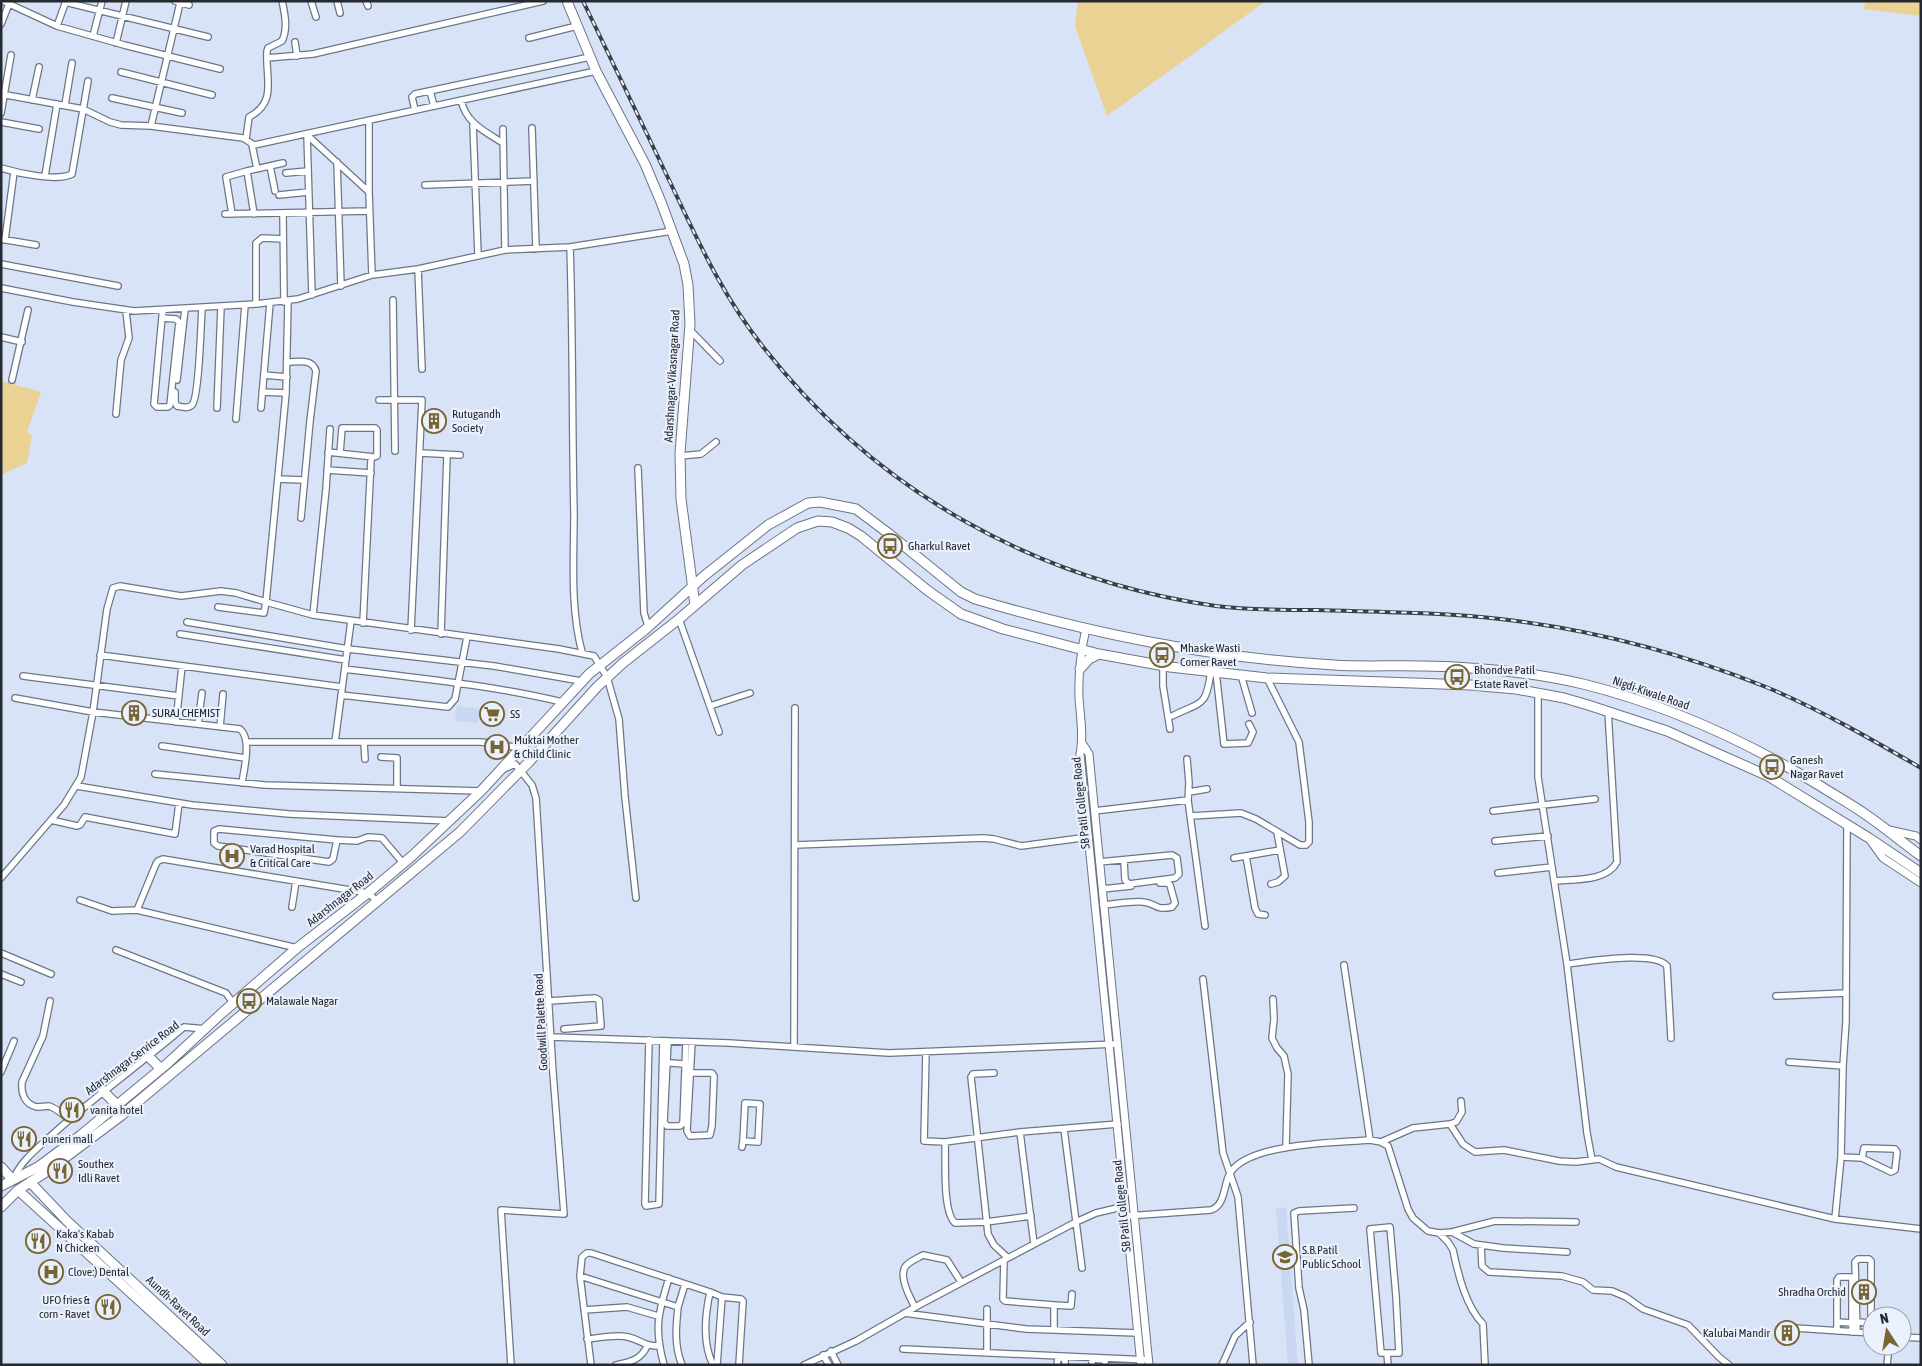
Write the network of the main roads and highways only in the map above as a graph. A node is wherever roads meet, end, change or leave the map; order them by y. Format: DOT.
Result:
graph roads {
  1 [pos="567,1"];
  2 [pos="692,586"];
  3 [pos="695,605"];
  4 [pos="1099,654"];
  5 [pos="1080,669"];
  6 [pos="1921,856"];
  7 [pos="1921,873"];
  8 [pos="148,1056"];
  9 [pos="160,1069"];
  10 [pos="103,1091"];
  11 [pos="117,1105"];
  12 [pos="1,1167"];
  13 [pos="13,1180"];
  14 [pos="30,1182"];
  15 [pos="1,1186"];
  16 [pos="18,1190"];
  17 [pos="1,1208"];
  18 [pos="210,1365"];
  19 [pos="222,1365"];
  1 -- 2 [label="main road, Adarshnagar-Vikasnagar Road"];
  2 -- 3 [label="main road, Adarshnagar-Vikasnagar Road"];
  2 -- 6 [label="main road, Nigdi-Kiwale Road"];
  2 -- 9 [label="main road, Adarshnagar Road"];
  3 -- 4 [label="main road, Adarshnagar Road"];
  3 -- 14 [label="main road, Adarshnagar Road"];
  4 -- 5 [label="main road"];
  4 -- 7 [label="main road, Adarshnagar Road"];
  8 -- 9 [label="main road"];
  9 -- 11 [label="main road, Adarshnagar Road"];
  10 -- 11 [label="main road"];
  11 -- 13 [label="main road, Adarshnagar Road"];
  12 -- 13 [label="main road"];
  13 -- 15 [label="main road, Adarshnagar Road"];
  14 -- 16 [label="main road, Adarshnagar Road"];
  14 -- 19 [label="main road, Aundh-Ravet Road"];
  16 -- 17 [label="main road, Adarshnagar Road"];
  16 -- 18 [label="main road, Aundh-Ravet Road"];
}
